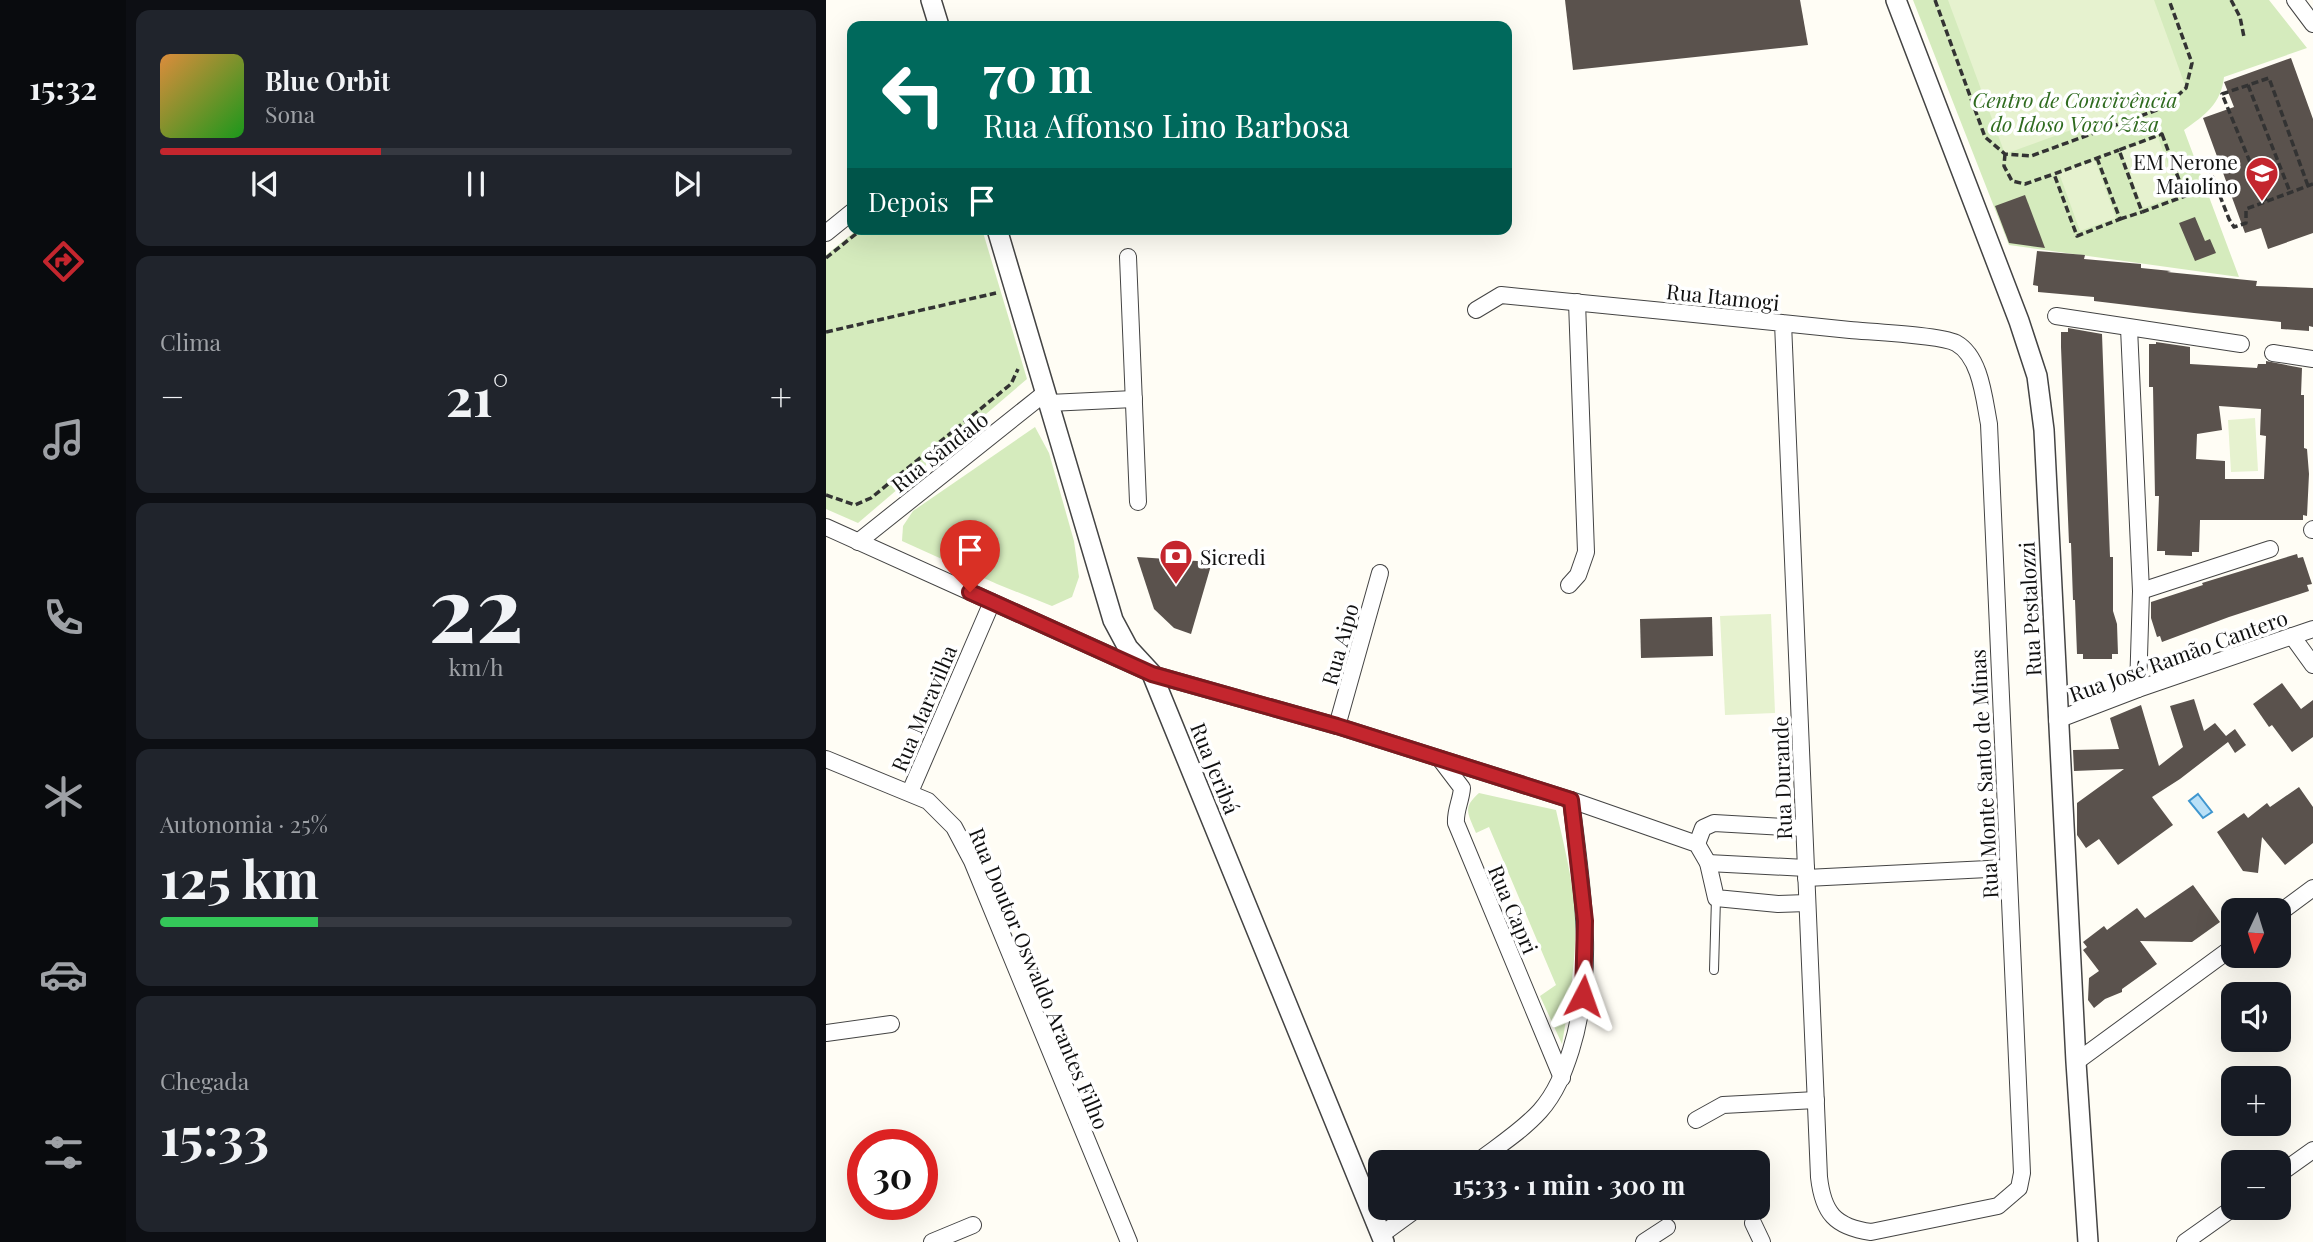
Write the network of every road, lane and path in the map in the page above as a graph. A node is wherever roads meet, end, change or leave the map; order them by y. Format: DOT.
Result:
graph roads {
  1 [pos="932,0"];
  2 [pos="1896,0"];
  3 [pos="1935,0"];
  4 [pos="2169,0"];
  5 [pos="2231,0"];
  6 [pos="2295,0"];
  7 [pos="938,21"];
  8 [pos="2313,24"];
  9 [pos="2244,37"];
  10 [pos="2248,85"];
  11 [pos="2119,150"];
  12 [pos="2005,154"];
  13 [pos="2097,158"];
  14 [pos="2175,170"];
  15 [pos="2054,174"];
  16 [pos="2311,185"];
  17 [pos="2290,192"];
  18 [pos="2266,201"];
  19 [pos="2142,212"];
  20 [pos="847,216"];
  21 [pos="2120,219"];
  22 [pos="826,233"];
  23 [pos="855,235"];
  24 [pos="999,235"];
  25 [pos="1128,257"];
  26 [pos="826,258"];
  27 [pos="999,293"];
  28 [pos="1577,302"];
  29 [pos="1476,310"];
  30 [pos="2056,316"];
  31 [pos="1783,323"];
  32 [pos="2129,328"];
  33 [pos="826,332"];
  34 [pos="2241,344"];
  35 [pos="1966,351"];
  36 [pos="2273,353"];
  37 [pos="2313,359"];
  38 [pos="1018,368"];
  39 [pos="1047,398"];
  40 [pos="1134,399"];
  41 [pos="826,495"];
  42 [pos="1138,502"];
  43 [pos="826,527"];
  44 [pos="858,542"];
  45 [pos="2270,549"];
  46 [pos="1380,573"];
  47 [pos="1569,585"];
  48 [pos="2141,591"];
  49 [pos="992,602"];
  50 [pos="2313,629"];
  51 [pos="2292,636"];
  52 [pos="2313,665"];
  53 [pos="1152,674"];
  54 [pos="2138,689"];
  55 [pos="2057,720"];
  56 [pos="1337,726"];
  57 [pos="1440,758"];
  58 [pos="826,759"];
  59 [pos="910,792"];
  60 [pos="1571,800"];
  61 [pos="1804,828"];
  62 [pos="1690,842"];
  63 [pos="1709,863"];
  64 [pos="2008,868"];
  65 [pos="1806,873"];
  66 [pos="2313,888"];
  67 [pos="1716,898"];
  68 [pos="1807,904"];
  69 [pos="2291,904"];
  70 [pos="2221,956"];
  71 [pos="1714,970"];
  72 [pos="891,1024"];
  73 [pos="826,1033"];
  74 [pos="2076,1062"];
  75 [pos="1562,1078"];
  76 [pos="1816,1100"];
  77 [pos="1696,1119"];
  78 [pos="1493,1150"];
  79 [pos="2313,1150"];
  80 [pos="2291,1166"];
  81 [pos="2221,1216"];
  82 [pos="1404,1220"];
  83 [pos="1753,1223"];
  84 [pos="1841,1223"];
  85 [pos="973,1225"];
  86 [pos="1667,1227"];
  87 [pos="1383,1239"];
  88 [pos="932,1242"];
  89 [pos="1129,1242"];
  90 [pos="1644,1242"];
  91 [pos="1762,1242"];
  92 [pos="2088,1242"];
  93 [pos="2185,1242"];
  1 -- 7 [label="street"];
  2 -- 55 [label="street, Rua Pestalozzi"];
  3 -- 12 [label="path"];
  4 -- 12 [label="path"];
  5 -- 9 [label="path"];
  6 -- 8 [label="street"];
  10 -- 16 [label="path"];
  10 -- 17 [label="path"];
  10 -- 18 [label="path"];
  11 -- 13 [label="path"];
  11 -- 14 [label="path"];
  11 -- 19 [label="path"];
  12 -- 15 [label="path"];
  13 -- 15 [label="path"];
  13 -- 21 [label="path"];
  14 -- 18 [label="path"];
  14 -- 19 [label="path"];
  15 -- 21 [label="path"];
  16 -- 17 [label="path"];
  17 -- 18 [label="path"];
  19 -- 21 [label="path"];
  20 -- 22 [label="street"];
  23 -- 26 [label="path"];
  24 -- 39 [label="street, Rua Jeribá"];
  25 -- 40 [label="street"];
  27 -- 33 [label="path"];
  28 -- 29 [label="street, Rua Itamogi"];
  28 -- 31 [label="street, Rua Itamogi"];
  28 -- 47 [label="street"];
  30 -- 32 [label="street"];
  31 -- 35 [label="street, Rua Itamogi"];
  31 -- 61 [label="street, Rua Durande"];
  32 -- 34 [label="street"];
  32 -- 48 [label="street"];
  35 -- 64 [label="street, Rua Monte Santo de Minas"];
  36 -- 37 [label="street"];
  38 -- 41 [label="path"];
  39 -- 40 [label="street"];
  39 -- 44 [label="street, Rua Sândalo"];
  39 -- 53 [label="street, Rua Jeribá"];
  40 -- 42 [label="street"];
  43 -- 44 [label="street"];
  44 -- 49 [label="street"];
  45 -- 48 [label="street"];
  46 -- 56 [label="street, Rua Aipo"];
  48 -- 54 [label="street"];
  49 -- 53 [label="street"];
  49 -- 59 [label="street, Rua Maravilha"];
  50 -- 51 [label="street, Rua José Ramão Cantero"];
  51 -- 52 [label="street"];
  51 -- 54 [label="street, Rua José Ramão Cantero"];
  53 -- 56 [label="street"];
  53 -- 87 [label="street, Rua Jeribá"];
  54 -- 55 [label="street, Rua José Ramão Cantero"];
  55 -- 74 [label="street, Rua Pestalozzi"];
  56 -- 57 [label="street"];
  57 -- 60 [label="street"];
  57 -- 75 [label="street, Rua Capri"];
  58 -- 59 [label="street, Rua Doutor Oswaldo Arantes Filho"];
  59 -- 89 [label="street, Rua Doutor Oswaldo Arantes Filho"];
  60 -- 62 [label="street"];
  60 -- 75 [label="street"];
  61 -- 62 [label="street"];
  61 -- 65 [label="street, Rua Durande"];
  62 -- 63 [label="street"];
  63 -- 65 [label="street"];
  63 -- 67 [label="street"];
  64 -- 65 [label="street"];
  64 -- 84 [label="street, Rua Monte Santo de Minas"];
  65 -- 68 [label="street, Rua Durande"];
  66 -- 69 [label="street"];
  67 -- 68 [label="street"];
  67 -- 71 [label="lane"];
  68 -- 76 [label="street, Rua Durande"];
  70 -- 74 [label="street"];
  72 -- 73 [label="street"];
  74 -- 92 [label="street, Rua Pestalozzi"];
  75 -- 78 [label="street"];
  76 -- 77 [label="street"];
  76 -- 84 [label="street, Rua Durande"];
  79 -- 80 [label="street"];
  81 -- 93 [label="street"];
  82 -- 87 [label="street"];
  83 -- 91 [label="street"];
  85 -- 88 [label="street"];
  86 -- 90 [label="street"];
}
